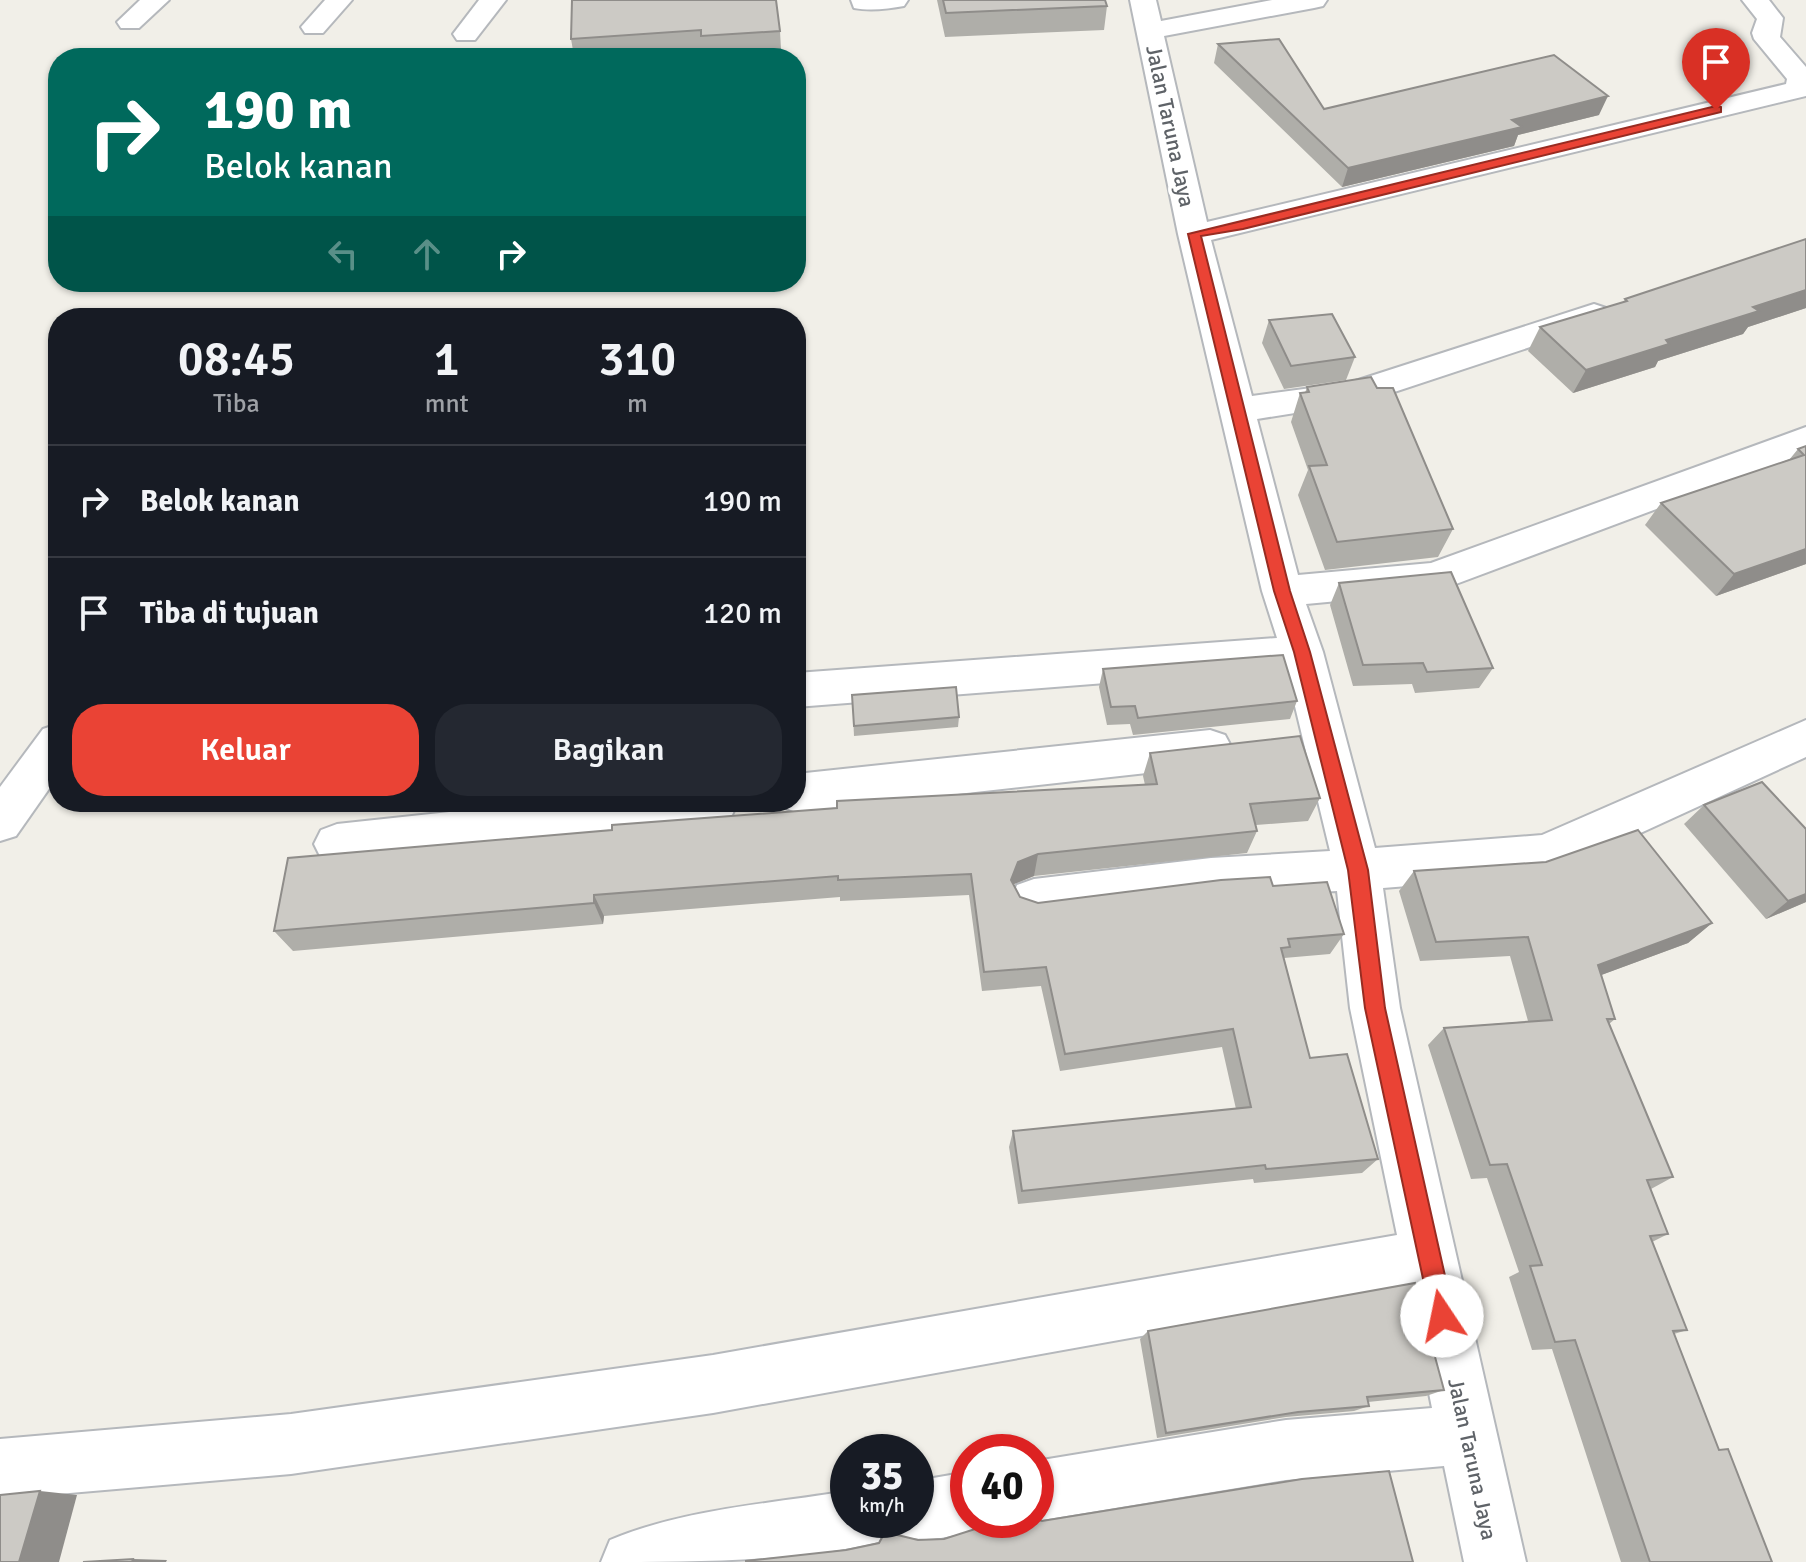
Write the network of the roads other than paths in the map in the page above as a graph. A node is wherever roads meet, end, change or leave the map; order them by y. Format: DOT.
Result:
graph roads {
  1 [pos="156,0"];
  2 [pos="339,0"];
  3 [pos="493,0"];
  4 [pos="895,0"];
  5 [pos="1314,0"];
  6 [pos="1755,0"];
  7 [pos="863,2"];
  8 [pos="1147,16"];
  9 [pos="130,22"];
  10 [pos="314,27"];
  11 [pos="466,34"];
  12 [pos="1194,234"];
  13 [pos="1624,305"];
  14 [pos="1238,410"];
  15 [pos="1806,439"];
  16 [pos="1282,591"];
  17 [pos="1302,652"];
  18 [pos="806,689"];
  19 [pos="1323,736"];
  20 [pos="1806,738"];
  21 [pos="48,756"];
  22 [pos="806,792"];
  23 [pos="626,812"];
  24 [pos="0,822"];
  25 [pos="337,844"];
  26 [pos="1358,870"];
  27 [pos="1034,900"];
  28 [pos="1430,1257"];
  29 [pos="1466,1435"];
  30 [pos="0,1469"];
  31 [pos="1054,1488"];
  32 [pos="830,1524"];
  33 [pos="632,1562"];
  34 [pos="1495,1562"];
  1 -- 9 [label="street"];
  2 -- 10 [label="street"];
  3 -- 11 [label="street"];
  4 -- 7 [label="street"];
  5 -- 8 [label="street"];
  6 -- 12 [label="street"];
  8 -- 12 [label="street, Jalan Taruna Jaya"];
  12 -- 14 [label="street, Jalan Taruna Jaya"];
  13 -- 14 [label="street"];
  14 -- 16 [label="street, Jalan Taruna Jaya"];
  15 -- 16 [label="street"];
  16 -- 17 [label="street, Jalan Taruna Jaya"];
  17 -- 18 [label="street"];
  17 -- 19 [label="street, Jalan Taruna Jaya"];
  19 -- 22 [label="street"];
  19 -- 26 [label="street, Jalan Taruna Jaya"];
  20 -- 26 [label="street"];
  21 -- 24 [label="street"];
  23 -- 25 [label="street"];
  26 -- 27 [label="street"];
  26 -- 28 [label="street, Jalan Taruna Jaya"];
  28 -- 29 [label="street, Jalan Taruna Jaya"];
  28 -- 30 [label="street"];
  29 -- 31 [label="street"];
  29 -- 34 [label="street, Jalan Taruna Jaya"];
  32 -- 33 [label="street"];
}
